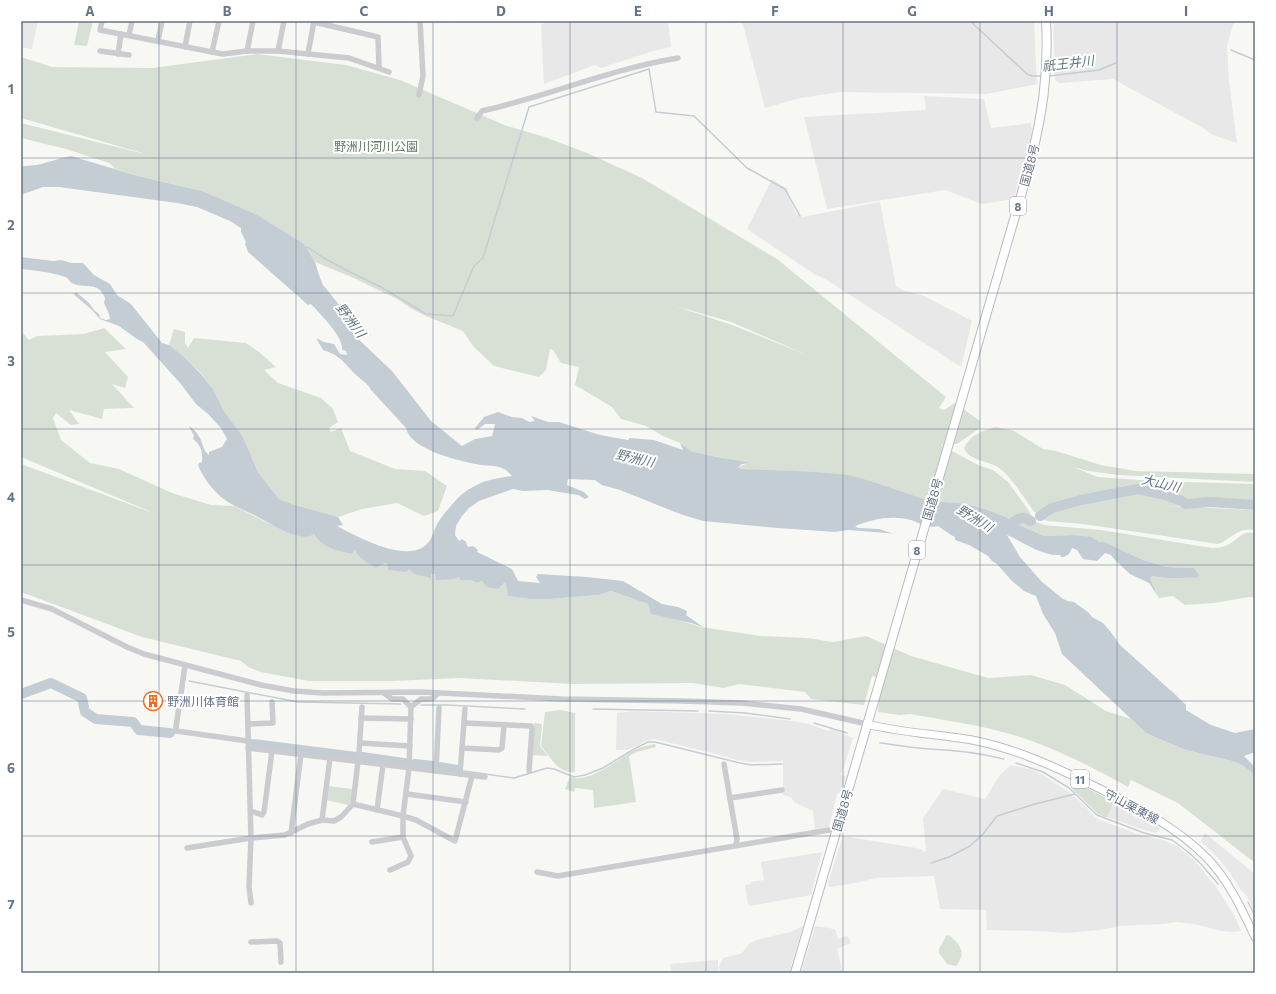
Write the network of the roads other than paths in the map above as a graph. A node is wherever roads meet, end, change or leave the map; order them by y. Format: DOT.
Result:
graph roads {
  1 [pos="102,21"];
  2 [pos="132,21"];
  3 [pos="162,21"];
  4 [pos="190,21"];
  5 [pos="219,21"];
  6 [pos="253,21"];
  7 [pos="284,21"];
  8 [pos="420,21"];
  9 [pos="1046,21"];
  10 [pos="314,22"];
  11 [pos="121,34"];
  12 [pos="129,36"];
  13 [pos="158,41"];
  14 [pos="185,47"];
  15 [pos="100,50"];
  16 [pos="247,51"];
  17 [pos="278,51"];
  18 [pos="212,52"];
  19 [pos="118,54"];
  20 [pos="308,54"];
  21 [pos="129,56"];
  22 [pos="678,58"];
  23 [pos="379,68"];
  24 [pos="390,72"];
  25 [pos="419,95"];
  26 [pos="477,118"];
  27 [pos="21,600"];
  28 [pos="185,666"];
  29 [pos="384,693"];
  30 [pos="438,693"];
  31 [pos="247,695"];
  32 [pos="272,702"];
  33 [pos="362,707"];
  34 [pos="412,707"];
  35 [pos="439,708"];
  36 [pos="465,709"];
  37 [pos="361,718"];
  38 [pos="411,719"];
  39 [pos="464,722"];
  40 [pos="248,724"];
  41 [pos="867,724"];
  42 [pos="504,725"];
  43 [pos="248,741"];
  44 [pos="360,743"];
  45 [pos="410,746"];
  46 [pos="248,748"];
  47 [pos="462,748"];
  48 [pos="272,751"];
  49 [pos="301,754"];
  50 [pos="330,758"];
  51 [pos="358,761"];
  52 [pos="724,764"];
  53 [pos="383,765"];
  54 [pos="409,768"];
  55 [pos="529,770"];
  56 [pos="436,772"];
  57 [pos="460,774"];
  58 [pos="472,776"];
  59 [pos="485,777"];
  60 [pos="782,790"];
  61 [pos="406,794"];
  62 [pos="730,798"];
  63 [pos="466,802"];
  64 [pos="353,804"];
  65 [pos="377,810"];
  66 [pos="251,811"];
  67 [pos="403,816"];
  68 [pos="322,820"];
  69 [pos="829,830"];
  70 [pos="291,833"];
  71 [pos="403,837"];
  72 [pos="251,838"];
  73 [pos="372,842"];
  74 [pos="736,845"];
  75 [pos="187,848"];
  76 [pos="390,870"];
  77 [pos="537,872"];
  78 [pos="251,903"];
  79 [pos="1255,937"];
  80 [pos="251,942"];
  81 [pos="281,962"];
  82 [pos="795,973"];
  1 -- 11 [label="street"];
  2 -- 12 [label="street"];
  3 -- 13 [label="street"];
  4 -- 14 [label="street"];
  5 -- 18 [label="street"];
  6 -- 16 [label="street"];
  7 -- 17 [label="street"];
  8 -- 25 [label="street"];
  9 -- 41 [label="highway, 国道8号 / 8"];
  10 -- 20 [label="street"];
  10 -- 23 [label="street"];
  11 -- 12 [label="street"];
  11 -- 19 [label="street"];
  12 -- 13 [label="street"];
  13 -- 14 [label="street"];
  14 -- 18 [label="street"];
  15 -- 19 [label="street"];
  16 -- 17 [label="street"];
  16 -- 18 [label="street"];
  17 -- 20 [label="street"];
  19 -- 21 [label="street"];
  20 -- 23 [label="street"];
  22 -- 26 [label="street"];
  23 -- 24 [label="street"];
  27 -- 28 [label="street"];
  28 -- 29 [label="street"];
  28 -- 43 [label="street"];
  29 -- 30 [label="street"];
  29 -- 34 [label="street"];
  30 -- 34 [label="street"];
  30 -- 41 [label="street"];
  31 -- 40 [label="street"];
  32 -- 40 [label="street"];
  33 -- 37 [label="street"];
  34 -- 38 [label="street"];
  35 -- 56 [label="street"];
  36 -- 39 [label="street"];
  37 -- 38 [label="street"];
  37 -- 44 [label="street"];
  38 -- 45 [label="street"];
  39 -- 42 [label="street"];
  39 -- 47 [label="street"];
  40 -- 43 [label="street"];
  41 -- 79 [label="main road, 守山栗東線 / 11"];
  41 -- 82 [label="highway, 国道8号 / 8"];
  42 -- 47 [label="street"];
  42 -- 55 [label="street"];
  43 -- 46 [label="street"];
  44 -- 45 [label="street"];
  44 -- 51 [label="street"];
  45 -- 54 [label="street"];
  46 -- 48 [label="street"];
  46 -- 66 [label="street"];
  47 -- 57 [label="street"];
  48 -- 49 [label="street"];
  48 -- 66 [label="street"];
  49 -- 50 [label="street"];
  49 -- 70 [label="street"];
  50 -- 51 [label="street"];
  50 -- 68 [label="street"];
  51 -- 53 [label="street"];
  51 -- 64 [label="street"];
  52 -- 62 [label="street"];
  53 -- 54 [label="street"];
  53 -- 65 [label="street"];
  54 -- 56 [label="street"];
  54 -- 61 [label="street"];
  56 -- 57 [label="street"];
  57 -- 58 [label="street"];
  58 -- 59 [label="street"];
  58 -- 63 [label="street"];
  60 -- 62 [label="street"];
  61 -- 63 [label="street"];
  61 -- 67 [label="street"];
  62 -- 74 [label="street"];
  63 -- 67 [label="street"];
  64 -- 65 [label="street"];
  64 -- 68 [label="street"];
  65 -- 67 [label="street"];
  66 -- 72 [label="street"];
  67 -- 71 [label="street"];
  68 -- 70 [label="street"];
  69 -- 74 [label="street"];
  70 -- 72 [label="street"];
  71 -- 73 [label="street"];
  71 -- 76 [label="street"];
  72 -- 75 [label="street"];
  72 -- 78 [label="street"];
  74 -- 77 [label="street"];
  80 -- 81 [label="street"];
}
